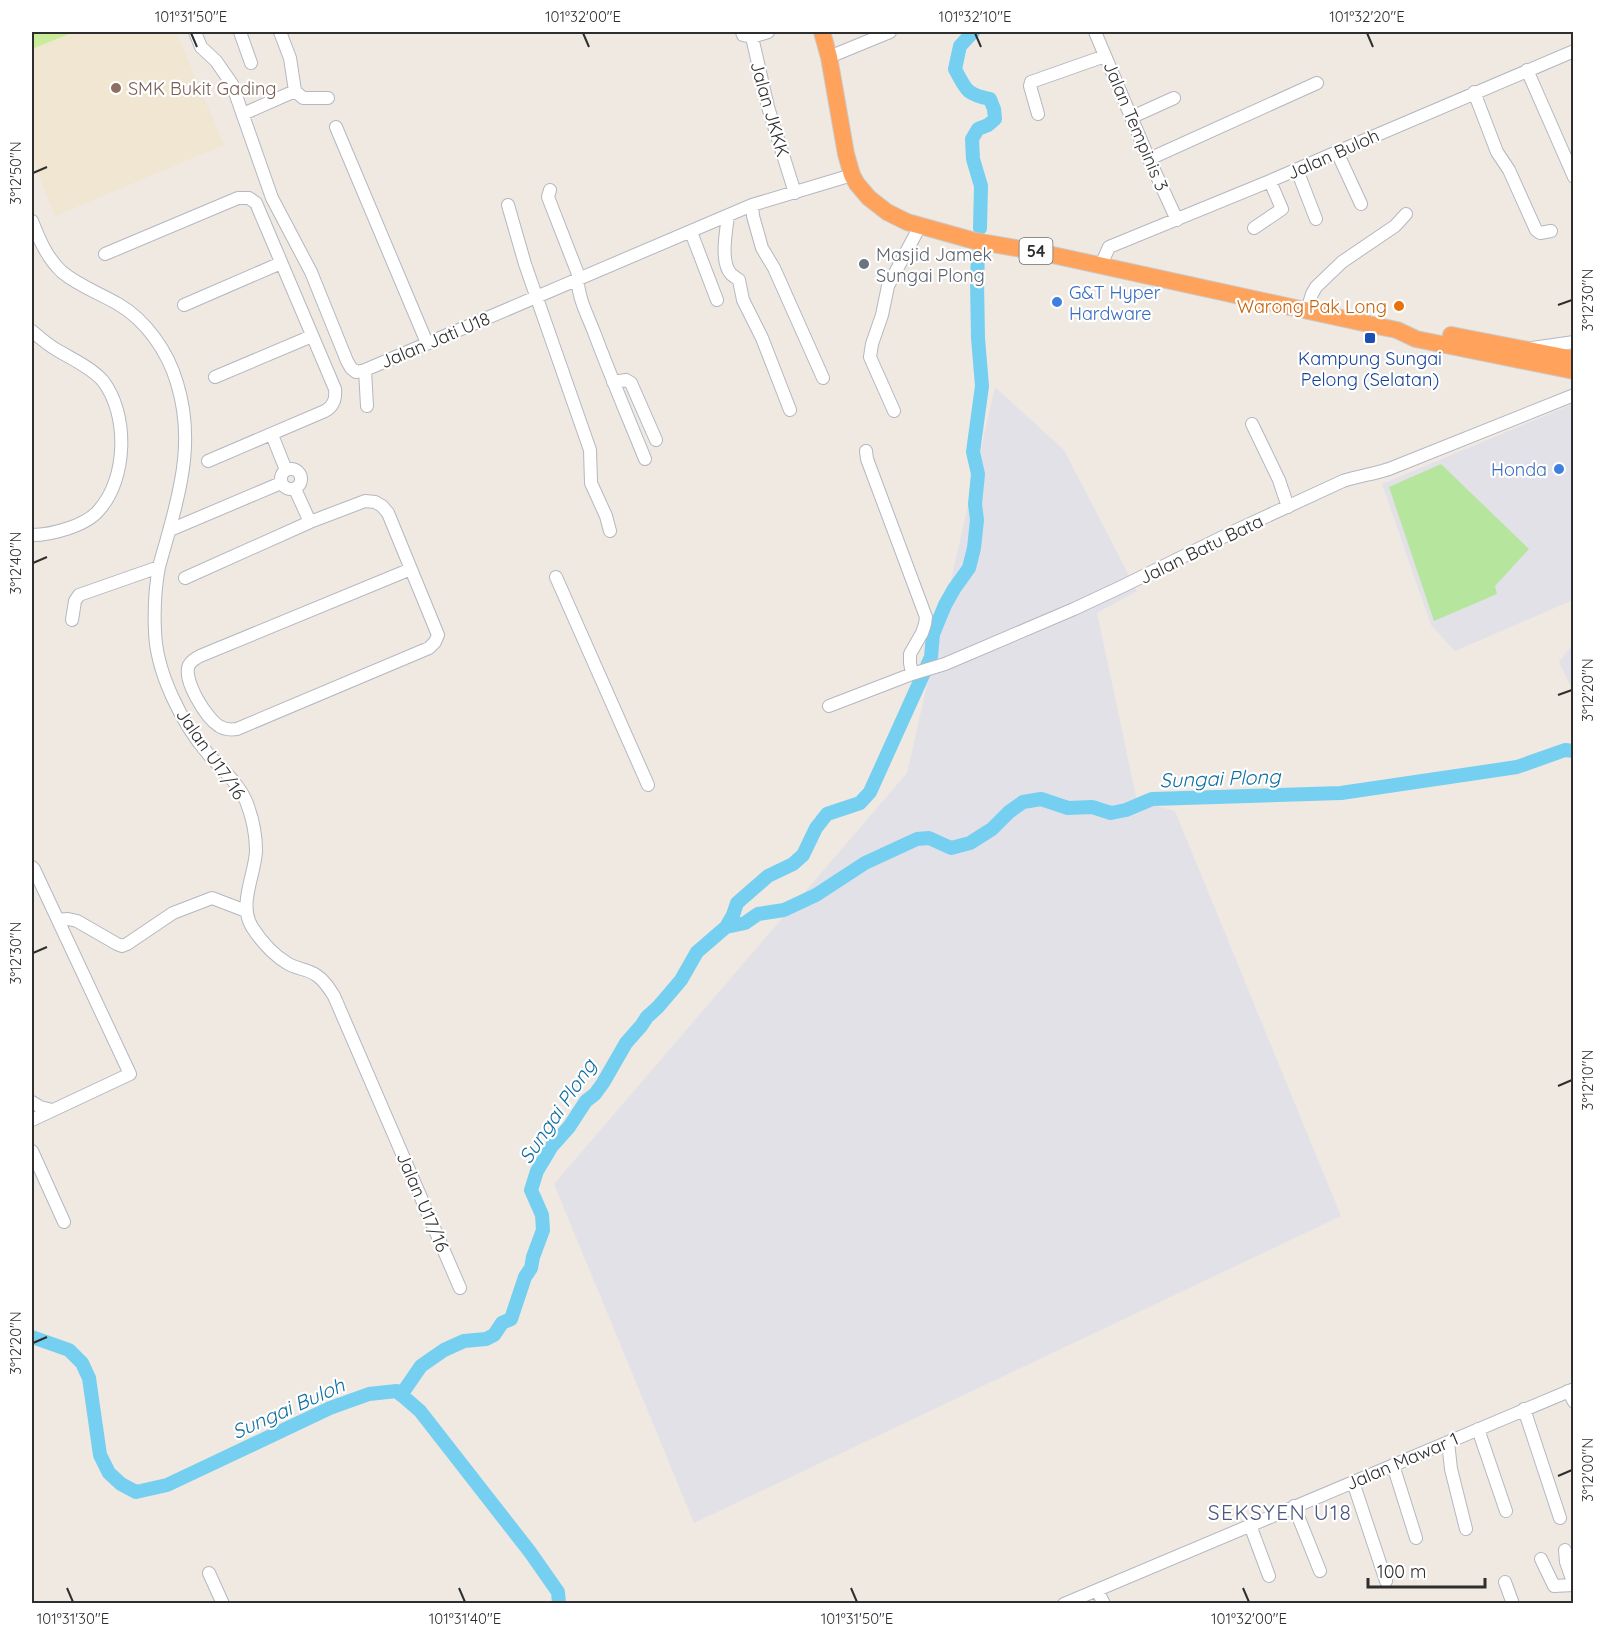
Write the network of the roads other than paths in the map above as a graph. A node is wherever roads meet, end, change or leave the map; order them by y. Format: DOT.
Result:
graph roads {
  1 [pos="195,32"];
  2 [pos="240,32"];
  3 [pos="280,32"];
  4 [pos="768,32"];
  5 [pos="822,32"];
  6 [pos="890,32"];
  7 [pos="1095,32"];
  8 [pos="747,34"];
  9 [pos="1574,51"];
  10 [pos="1105,56"];
  11 [pos="829,57"];
  12 [pos="251,63"];
  13 [pos="1527,70"];
  14 [pos="1317,83"];
  15 [pos="295,91"];
  16 [pos="1474,92"];
  17 [pos="328,98"];
  18 [pos="1174,99"];
  19 [pos="243,114"];
  20 [pos="1038,114"];
  21 [pos="1132,117"];
  22 [pos="336,127"];
  23 [pos="1337,152"];
  24 [pos="1149,159"];
  25 [pos="1297,170"];
  26 [pos="852,175"];
  27 [pos="1574,177"];
  28 [pos="1270,182"];
  29 [pos="550,190"];
  30 [pos="795,193"];
  31 [pos="1361,204"];
  32 [pos="508,205"];
  33 [pos="752,205"];
  34 [pos="1406,214"];
  35 [pos="728,216"];
  36 [pos="1316,219"];
  37 [pos="1177,220"];
  38 [pos="32,221"];
  39 [pos="920,226"];
  40 [pos="1254,228"];
  41 [pos="1551,231"];
  42 [pos="691,232"];
  43 [pos="105,254"];
  44 [pos="281,263"];
  45 [pos="1101,265"];
  46 [pos="578,279"];
  47 [pos="537,296"];
  48 [pos="717,300"];
  49 [pos="184,305"];
  50 [pos="1307,310"];
  51 [pos="1397,330"];
  52 [pos="32,331"];
  53 [pos="312,336"];
  54 [pos="1574,342"];
  55 [pos="428,343"];
  56 [pos="1525,349"];
  57 [pos="1574,359"];
  58 [pos="365,370"];
  59 [pos="1574,371"];
  60 [pos="215,377"];
  61 [pos="823,378"];
  62 [pos="613,382"];
  63 [pos="1574,395"];
  64 [pos="367,406"];
  65 [pos="790,410"];
  66 [pos="894,411"];
  67 [pos="1252,424"];
  68 [pos="272,435"];
  69 [pos="656,440"];
  70 [pos="866,451"];
  71 [pos="645,459"];
  72 [pos="208,461"];
  73 [pos="286,470"];
  74 [pos="281,483"];
  75 [pos="295,489"];
  76 [pos="1288,507"];
  77 [pos="310,522"];
  78 [pos="170,530"];
  79 [pos="610,531"];
  80 [pos="32,535"];
  81 [pos="159,567"];
  82 [pos="411,569"];
  83 [pos="185,578"];
  84 [pos="556,578"];
  85 [pos="72,620"];
  86 [pos="912,674"];
  87 [pos="829,706"];
  88 [pos="648,785"];
  89 [pos="32,867"];
  90 [pos="246,911"];
  91 [pos="58,921"];
  92 [pos="32,1102"];
  93 [pos="52,1110"];
  94 [pos="32,1120"];
  95 [pos="32,1151"];
  96 [pos="64,1222"];
  97 [pos="460,1288"];
  98 [pos="1572,1394"];
  99 [pos="1524,1410"];
  100 [pos="1478,1429"];
  101 [pos="1448,1442"];
  102 [pos="1393,1465"];
  103 [pos="1353,1482"];
  104 [pos="1294,1506"];
  105 [pos="1506,1511"];
  106 [pos="1560,1518"];
  107 [pos="1250,1525"];
  108 [pos="1466,1529"];
  109 [pos="1416,1538"];
  110 [pos="1565,1550"];
  111 [pos="1541,1559"];
  112 [pos="1320,1571"];
  113 [pos="209,1573"];
  114 [pos="1269,1576"];
  115 [pos="1386,1581"];
  116 [pos="1505,1582"];
  117 [pos="1574,1585"];
  118 [pos="1097,1590"];
  119 [pos="223,1604"];
  120 [pos="1064,1604"];
  121 [pos="1104,1604"];
  122 [pos="1513,1604"];
  1 -- 19 [label="street, Jalan Jati U18"];
  2 -- 12 [label="street"];
  3 -- 15 [label="street"];
  4 -- 8 [label="street"];
  5 -- 11 [label="highway, 54"];
  6 -- 11 [label="street"];
  7 -- 10 [label="street, Jalan Tempinis 3"];
  8 -- 30 [label="street, Jalan JKKK"];
  9 -- 13 [label="street, Jalan Buloh"];
  10 -- 20 [label="street"];
  10 -- 21 [label="street, Jalan Tempinis 3"];
  11 -- 26 [label="highway, 54"];
  13 -- 16 [label="street, Jalan Buloh"];
  13 -- 27 [label="street"];
  14 -- 24 [label="street"];
  15 -- 17 [label="street"];
  15 -- 19 [label="street"];
  16 -- 23 [label="street, Jalan Buloh"];
  16 -- 41 [label="street"];
  18 -- 21 [label="street"];
  19 -- 58 [label="street, Jalan Jati U18"];
  21 -- 24 [label="street, Jalan Tempinis 3"];
  22 -- 55 [label="street"];
  23 -- 25 [label="street, Jalan Buloh"];
  23 -- 31 [label="street"];
  24 -- 37 [label="street, Jalan Tempinis 3"];
  25 -- 28 [label="street, Jalan Buloh"];
  25 -- 36 [label="street"];
  26 -- 30 [label="street, Jalan Jati U18"];
  26 -- 39 [label="highway, 54"];
  28 -- 37 [label="street, Jalan Buloh"];
  28 -- 40 [label="street"];
  29 -- 46 [label="street"];
  30 -- 33 [label="street, Jalan Jati U18"];
  32 -- 47 [label="street"];
  33 -- 35 [label="street, Jalan Jati U18"];
  33 -- 61 [label="street"];
  34 -- 50 [label="street"];
  35 -- 42 [label="street, Jalan Jati U18"];
  35 -- 65 [label="street"];
  37 -- 45 [label="street, Jalan Buloh"];
  38 -- 78 [label="street, Jalan U17/16"];
  39 -- 45 [label="highway, 54"];
  39 -- 66 [label="street"];
  42 -- 46 [label="street, Jalan Jati U18"];
  42 -- 48 [label="street"];
  43 -- 44 [label="street"];
  44 -- 49 [label="street"];
  44 -- 53 [label="street"];
  45 -- 50 [label="highway, 54"];
  46 -- 47 [label="street, Jalan Jati U18"];
  46 -- 62 [label="street"];
  47 -- 55 [label="street, Jalan Jati U18"];
  47 -- 79 [label="street"];
  50 -- 51 [label="highway, 54"];
  51 -- 56 [label="highway, 54"];
  51 -- 59 [label="highway, 54"];
  52 -- 80 [label="street"];
  53 -- 60 [label="street"];
  53 -- 68 [label="street"];
  54 -- 56 [label="street"];
  55 -- 58 [label="street, Jalan Jati U18"];
  56 -- 57 [label="highway, 54"];
  58 -- 64 [label="street"];
  62 -- 69 [label="street"];
  62 -- 71 [label="street"];
  63 -- 76 [label="street, Jalan Batu Bata"];
  67 -- 76 [label="street"];
  68 -- 72 [label="street"];
  68 -- 73 [label="street"];
  70 -- 86 [label="street"];
  73 -- 74 [label="street"];
  73 -- 75 [label="street"];
  74 -- 75 [label="street"];
  74 -- 78 [label="street"];
  75 -- 77 [label="street"];
  76 -- 86 [label="street, Jalan Batu Bata"];
  77 -- 82 [label="street"];
  77 -- 83 [label="street"];
  78 -- 81 [label="street, Jalan U17/16"];
  81 -- 85 [label="street"];
  81 -- 90 [label="street, Jalan U17/16"];
  82 -- 82 [label="street"];
  84 -- 88 [label="street"];
  86 -- 87 [label="street, Jalan Batu Bata"];
  89 -- 91 [label="street"];
  90 -- 91 [label="street"];
  90 -- 97 [label="street, Jalan U17/16"];
  91 -- 93 [label="street"];
  92 -- 93 [label="street"];
  93 -- 94 [label="street"];
  95 -- 96 [label="street"];
  98 -- 99 [label="street, Jalan Mawar 1"];
  99 -- 100 [label="street, Jalan Mawar 1"];
  99 -- 106 [label="street"];
  100 -- 101 [label="street, Jalan Mawar 1"];
  100 -- 105 [label="street"];
  101 -- 102 [label="street, Jalan Mawar 1"];
  101 -- 108 [label="street"];
  102 -- 103 [label="street, Jalan Mawar 1"];
  102 -- 109 [label="street"];
  103 -- 104 [label="street, Jalan Mawar 1"];
  103 -- 115 [label="street"];
  104 -- 107 [label="street, Jalan Mawar 1"];
  104 -- 112 [label="street"];
  107 -- 114 [label="street"];
  107 -- 118 [label="street, Jalan Mawar 1"];
  110 -- 117 [label="street"];
  111 -- 117 [label="street"];
  113 -- 119 [label="street"];
  116 -- 122 [label="street"];
  118 -- 120 [label="street, Jalan Mawar 1"];
  118 -- 121 [label="street"];
}
